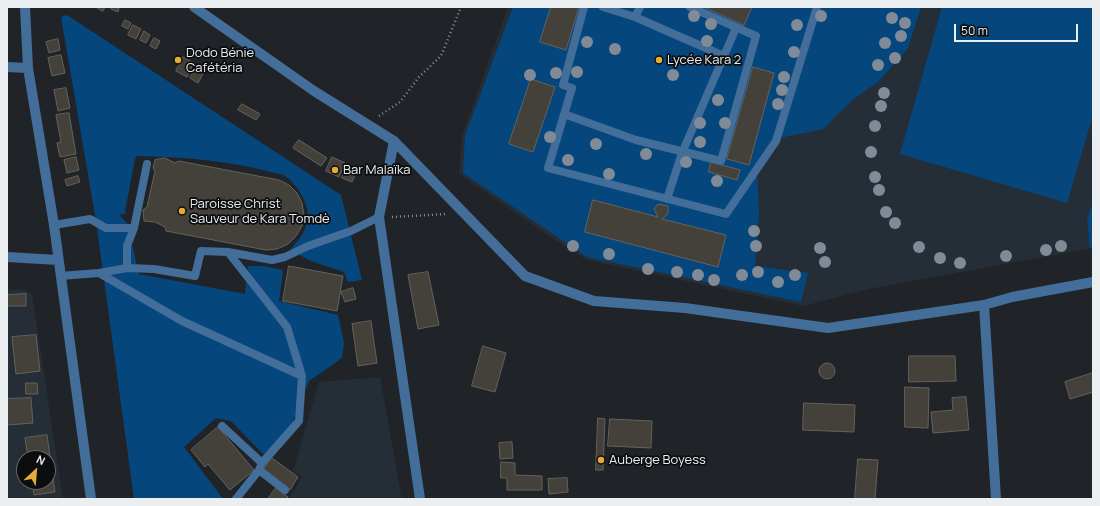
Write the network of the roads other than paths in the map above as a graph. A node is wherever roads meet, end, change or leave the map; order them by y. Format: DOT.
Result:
graph roads {
  1 [pos="25,7"];
  2 [pos="194,7"];
  3 [pos="584,7"];
  4 [pos="603,7"];
  5 [pos="640,7"];
  6 [pos="690,7"];
  7 [pos="816,7"];
  8 [pos="636,17"];
  9 [pos="736,28"];
  10 [pos="724,56"];
  11 [pos="7,67"];
  12 [pos="28,68"];
  13 [pos="564,114"];
  14 [pos="394,141"];
  15 [pos="682,153"];
  16 [pos="147,164"];
  17 [pos="668,199"];
  18 [pos="379,217"];
  19 [pos="54,225"];
  20 [pos="134,228"];
  21 [pos="228,252"];
  22 [pos="7,257"];
  23 [pos="58,260"];
  24 [pos="127,268"];
  25 [pos="100,273"];
  26 [pos="60,276"];
  27 [pos="1093,282"];
  28 [pos="984,305"];
  29 [pos="302,376"];
  30 [pos="222,426"];
  31 [pos="261,467"];
  32 [pos="285,490"];
  33 [pos="91,499"];
  34 [pos="236,499"];
  35 [pos="420,499"];
  36 [pos="996,499"];
  1 -- 12 [label="street"];
  2 -- 14 [label="street"];
  3 -- 13 [label="lane"];
  4 -- 8 [label="lane"];
  5 -- 8 [label="lane"];
  6 -- 9 [label="lane"];
  7 -- 17 [label="lane"];
  8 -- 10 [label="lane"];
  9 -- 10 [label="lane"];
  9 -- 15 [label="lane"];
  10 -- 15 [label="lane"];
  11 -- 12 [label="street"];
  12 -- 19 [label="street"];
  13 -- 15 [label="lane"];
  13 -- 17 [label="lane"];
  14 -- 18 [label="street"];
  14 -- 28 [label="street"];
  15 -- 17 [label="lane"];
  16 -- 20 [label="lane"];
  18 -- 21 [label="lane"];
  18 -- 35 [label="street"];
  19 -- 20 [label="lane"];
  19 -- 23 [label="street"];
  20 -- 24 [label="lane"];
  21 -- 24 [label="lane"];
  21 -- 29 [label="lane"];
  22 -- 23 [label="street"];
  23 -- 26 [label="street"];
  24 -- 25 [label="lane"];
  25 -- 26 [label="lane"];
  25 -- 29 [label="lane"];
  26 -- 33 [label="street"];
  27 -- 28 [label="street"];
  28 -- 36 [label="street"];
  29 -- 31 [label="lane"];
  30 -- 31 [label="lane"];
  31 -- 32 [label="lane"];
  31 -- 34 [label="lane"];
}
